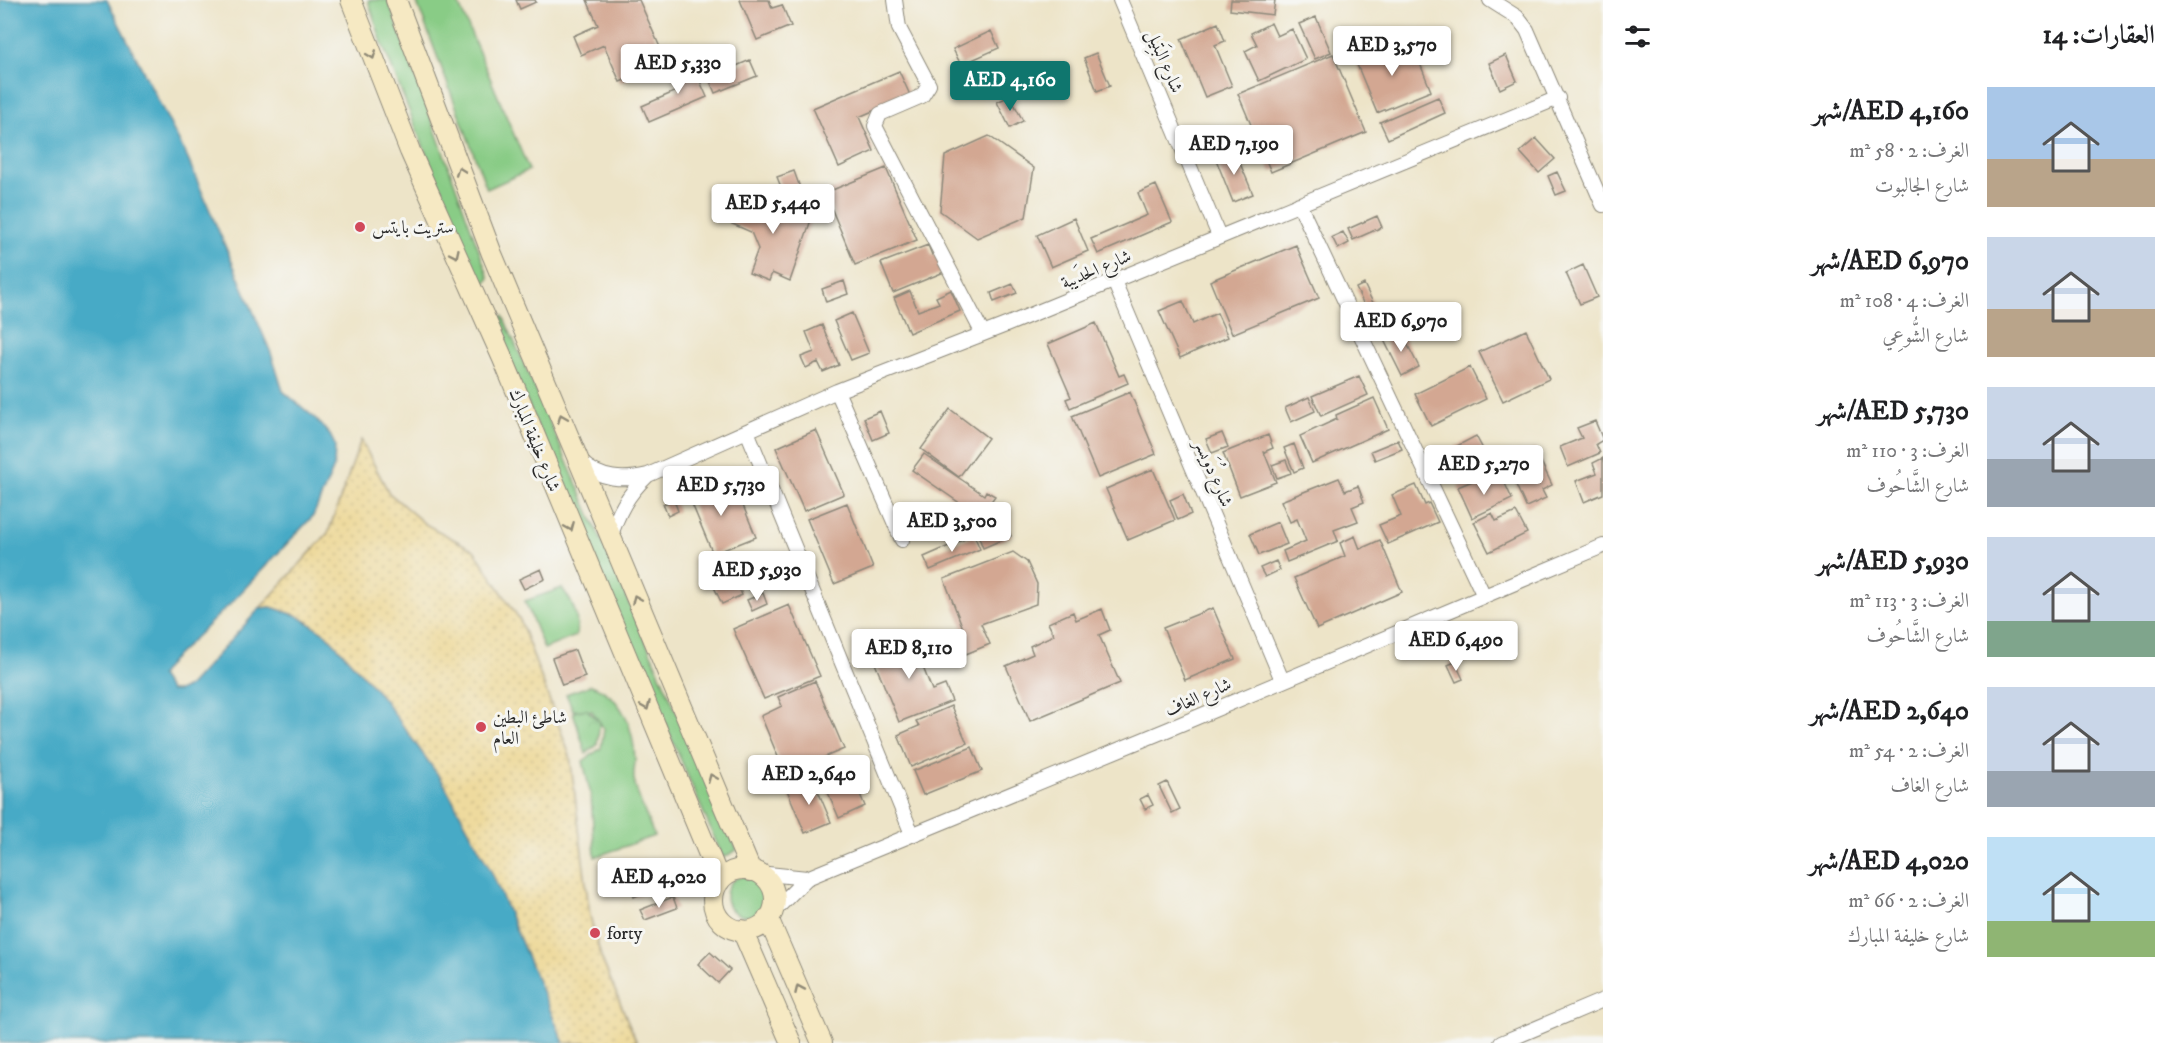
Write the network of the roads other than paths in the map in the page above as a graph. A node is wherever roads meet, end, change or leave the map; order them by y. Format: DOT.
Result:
graph roads {
  1 [pos="351,0"];
  2 [pos="396,0"];
  3 [pos="895,0"];
  4 [pos="1120,0"];
  5 [pos="1490,0"];
  6 [pos="1558,98"];
  7 [pos="1299,204"];
  8 [pos="1603,205"];
  9 [pos="1219,236"];
  10 [pos="1114,281"];
  11 [pos="983,334"];
  12 [pos="532,348"];
  13 [pos="502,359"];
  14 [pos="837,391"];
  15 [pos="747,431"];
  16 [pos="580,461"];
  17 [pos="648,475"];
  18 [pos="610,538"];
  19 [pos="902,540"];
  20 [pos="1603,546"];
  21 [pos="1484,596"];
  22 [pos="1282,680"];
  23 [pos="912,834"];
  24 [pos="755,872"];
  25 [pos="807,878"];
  26 [pos="720,881"];
  27 [pos="770,916"];
  28 [pos="742,930"];
  29 [pos="1603,1000"];
  30 [pos="791,1043"];
  31 [pos="822,1043"];
  32 [pos="1501,1043"];
  1 -- 13 [label="street, شارع خليفة المبارك, one-way"];
  12 -- 2 [label="street, شارع خليفة المبارك, one-way"];
  3 -- 11 [label="street"];
  4 -- 9 [label="street, شارع البَتِيل"];
  5 -- 6 [label="street"];
  6 -- 7 [label="street, شارع الحدَيبة"];
  6 -- 8 [label="street"];
  7 -- 9 [label="street, شارع الحدَيبة"];
  7 -- 21 [label="street"];
  9 -- 10 [label="street, شارع الحدَيبة"];
  10 -- 11 [label="street, شارع الحدَيبة"];
  10 -- 22 [label="street, شارع دُوَيسر"];
  11 -- 14 [label="street, شارع الحدَيبة"];
  12 -- 13 [label="street"];
  16 -- 12 [label="street, شارع خليفة المبارك, one-way"];
  13 -- 26 [label="street, شارع خليفة المبارك, one-way"];
  14 -- 15 [label="street, شارع الحدَيبة"];
  14 -- 19 [label="street"];
  15 -- 17 [label="street, شارع الحدَيبة"];
  15 -- 23 [label="street"];
  16 -- 17 [label="street, شارع الحدَيبة"];
  16 -- 18 [label="street, شارع خليفة المبارك"];
  17 -- 18 [label="street, شارع الحدَيبة"];
  24 -- 18 [label="street, شارع خليفة المبارك, one-way"];
  20 -- 21 [label="street, شارع الغاف"];
  21 -- 22 [label="street, شارع الغاف"];
  22 -- 23 [label="street, شارع الغاف"];
  23 -- 25 [label="street, شارع الغاف"];
  24 -- 25 [label="street, شارع الغاف"];
  24 -- 26 [label="street"];
  24 -- 27 [label="street"];
  25 -- 27 [label="street, شارع الغاف"];
  26 -- 28 [label="street"];
  27 -- 28 [label="street"];
  31 -- 27 [label="street, one-way"];
  28 -- 30 [label="street"];
  29 -- 32 [label="street"];
}
